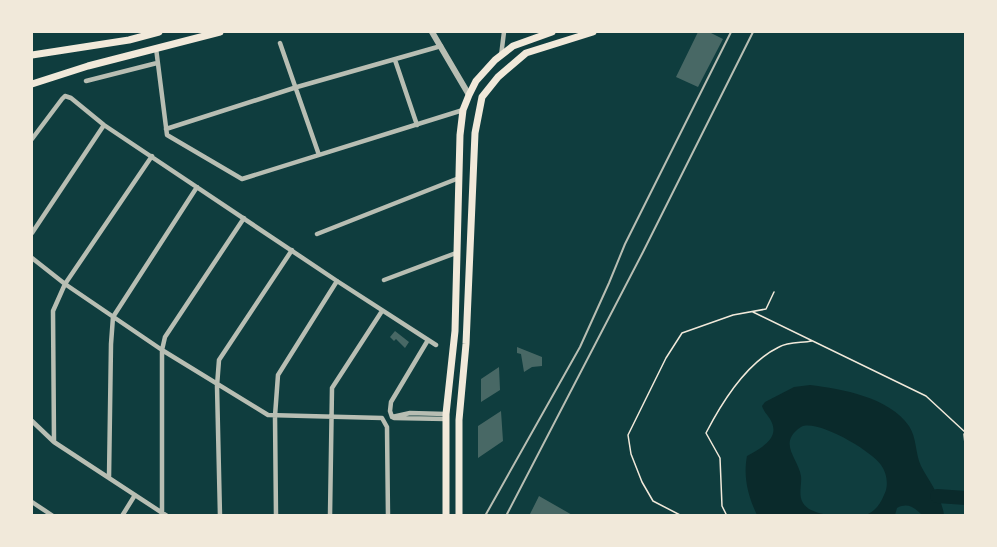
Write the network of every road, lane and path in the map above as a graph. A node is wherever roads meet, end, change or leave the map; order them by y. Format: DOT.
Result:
graph roads {
  1 [pos="159,32"];
  2 [pos="220,32"];
  3 [pos="432,32"];
  4 [pos="504,32"];
  5 [pos="552,32"];
  6 [pos="593,32"];
  7 [pos="731,32"];
  8 [pos="753,32"];
  9 [pos="280,43"];
  10 [pos="441,46"];
  11 [pos="156,48"];
  12 [pos="32,55"];
  13 [pos="501,56"];
  14 [pos="395,60"];
  15 [pos="158,63"];
  16 [pos="86,81"];
  17 [pos="32,84"];
  18 [pos="297,87"];
  19 [pos="470,95"];
  20 [pos="463,110"];
  21 [pos="104,125"];
  22 [pos="417,125"];
  23 [pos="166,129"];
  24 [pos="32,139"];
  25 [pos="320,155"];
  26 [pos="152,156"];
  27 [pos="459,178"];
  28 [pos="197,187"];
  29 [pos="244,218"];
  30 [pos="32,233"];
  31 [pos="317,234"];
  32 [pos="292,250"];
  33 [pos="456,254"];
  34 [pos="32,258"];
  35 [pos="384,280"];
  36 [pos="337,282"];
  37 [pos="65,284"];
  38 [pos="774,292"];
  39 [pos="382,311"];
  40 [pos="752,311"];
  41 [pos="113,317"];
  42 [pos="428,340"];
  43 [pos="813,341"];
  44 [pos="436,345"];
  45 [pos="162,350"];
  46 [pos="217,386"];
  47 [pos="275,416"];
  48 [pos="446,416"];
  49 [pos="331,417"];
  50 [pos="32,422"];
  51 [pos="965,432"];
  52 [pos="54,442"];
  53 [pos="966,454"];
  54 [pos="109,478"];
  55 [pos="135,495"];
  56 [pos="32,502"];
  57 [pos="164,514"];
  58 [pos="53,516"];
  59 [pos="122,516"];
  60 [pos="220,516"];
  61 [pos="276,516"];
  62 [pos="330,516"];
  63 [pos="388,516"];
  64 [pos="446,516"];
  65 [pos="459,516"];
  66 [pos="485,516"];
  67 [pos="506,516"];
  68 [pos="682,516"];
  69 [pos="727,516"];
  1 -- 12 [label="main road"];
  2 -- 11 [label="main road"];
  3 -- 10 [label="street"];
  4 -- 13 [label="street"];
  5 -- 13 [label="main road"];
  6 -- 65 [label="main road"];
  7 -- 66 [label="lane"];
  8 -- 67 [label="lane"];
  9 -- 18 [label="street"];
  10 -- 14 [label="street"];
  10 -- 19 [label="street"];
  11 -- 15 [label="street"];
  11 -- 17 [label="main road"];
  13 -- 19 [label="main road"];
  14 -- 18 [label="street"];
  14 -- 22 [label="street"];
  15 -- 16 [label="street"];
  15 -- 23 [label="street"];
  18 -- 23 [label="street"];
  18 -- 25 [label="street"];
  19 -- 20 [label="main road"];
  20 -- 22 [label="street"];
  20 -- 27 [label="main road"];
  21 -- 24 [label="street"];
  21 -- 26 [label="street"];
  21 -- 30 [label="street"];
  22 -- 25 [label="street"];
  23 -- 25 [label="street"];
  26 -- 28 [label="street"];
  26 -- 37 [label="street"];
  27 -- 31 [label="street"];
  27 -- 33 [label="main road"];
  28 -- 29 [label="street"];
  28 -- 41 [label="street"];
  29 -- 32 [label="street"];
  29 -- 45 [label="street"];
  32 -- 36 [label="street"];
  32 -- 46 [label="street"];
  33 -- 35 [label="street"];
  33 -- 48 [label="main road"];
  34 -- 37 [label="street"];
  36 -- 39 [label="street"];
  36 -- 47 [label="street"];
  37 -- 41 [label="street"];
  37 -- 52 [label="street"];
  38 -- 40 [label="path"];
  39 -- 42 [label="street"];
  39 -- 49 [label="street"];
  40 -- 43 [label="path"];
  40 -- 68 [label="path"];
  41 -- 45 [label="street"];
  41 -- 54 [label="street"];
  42 -- 44 [label="street"];
  42 -- 48 [label="street"];
  43 -- 51 [label="path"];
  43 -- 69 [label="path"];
  45 -- 46 [label="street"];
  45 -- 57 [label="street"];
  46 -- 47 [label="street"];
  46 -- 60 [label="street"];
  47 -- 49 [label="street"];
  47 -- 61 [label="street"];
  48 -- 64 [label="main road"];
  49 -- 62 [label="street"];
  49 -- 63 [label="street"];
  50 -- 52 [label="street"];
  51 -- 53 [label="path"];
  52 -- 54 [label="street"];
  54 -- 55 [label="street"];
  55 -- 57 [label="street"];
  55 -- 59 [label="street"];
  56 -- 58 [label="street"];
}
